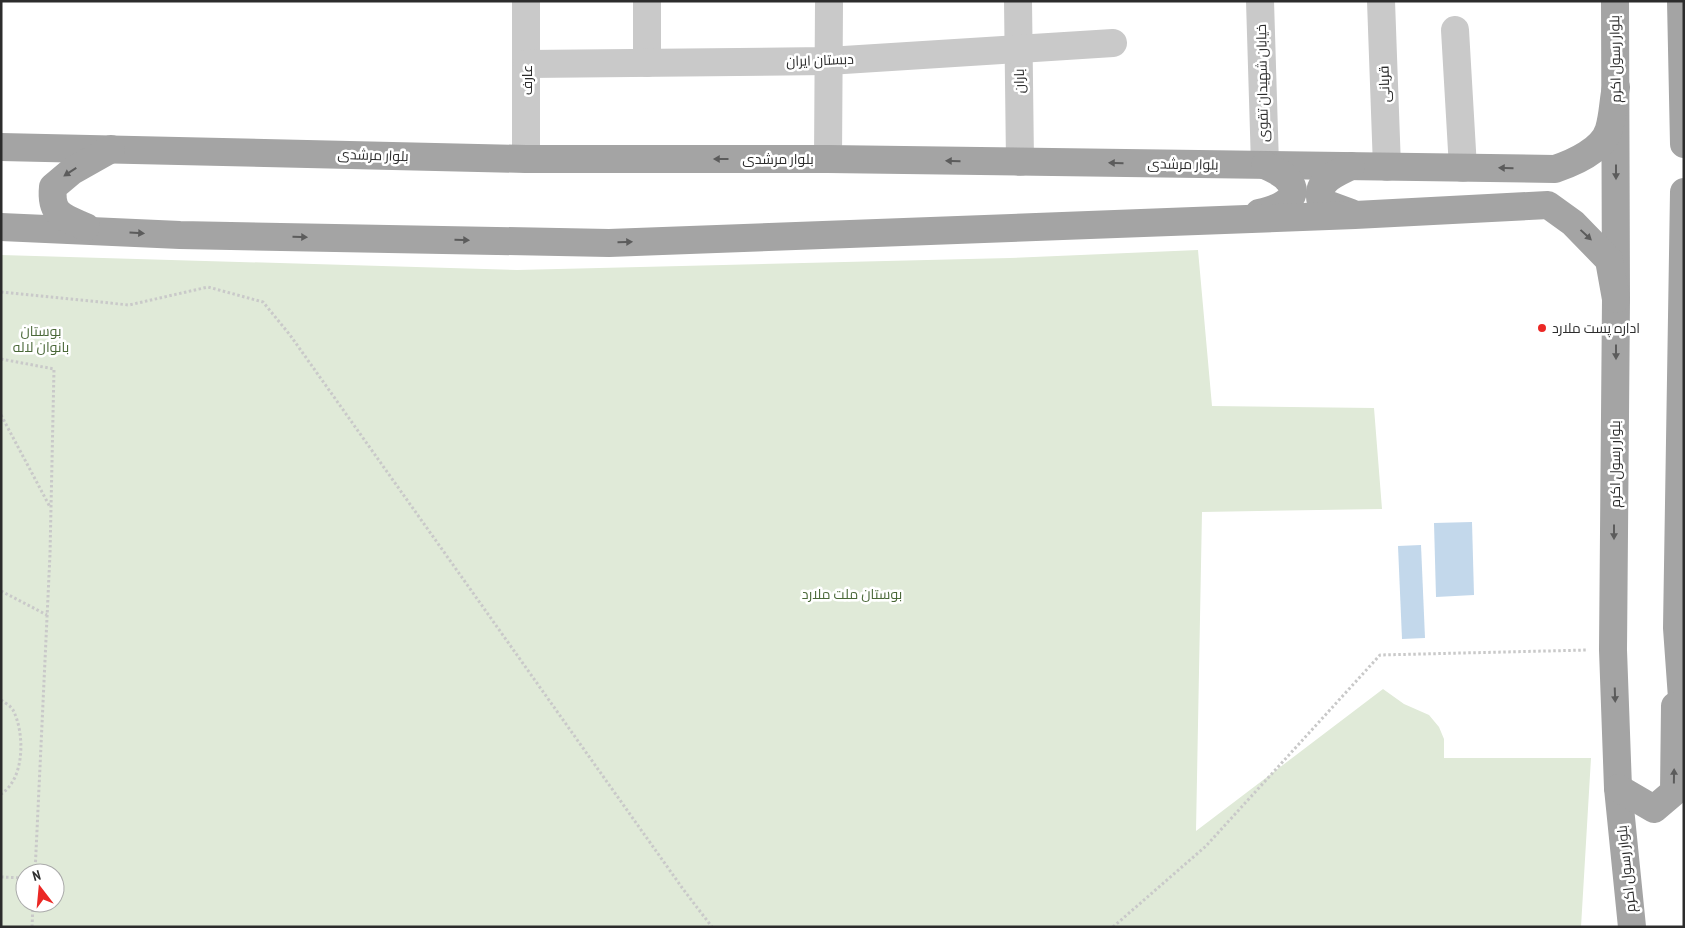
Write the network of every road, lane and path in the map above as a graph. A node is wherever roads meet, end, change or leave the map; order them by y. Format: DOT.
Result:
graph roads {
  1 [pos="526,1"];
  2 [pos="647,1"];
  3 [pos="1018,1"];
  4 [pos="1260,1"];
  5 [pos="1381,1"];
  6 [pos="1615,1"];
  7 [pos="829,4"];
  8 [pos="1682,7"];
  9 [pos="1455,30"];
  10 [pos="1113,43"];
  11 [pos="1019,50"];
  12 [pos="828,61"];
  13 [pos="647,63"];
  14 [pos="527,64"];
  15 [pos="1616,87"];
  16 [pos="1684,144"];
  17 [pos="1,147"];
  18 [pos="113,148"];
  19 [pos="828,159"];
  20 [pos="526,160"];
  21 [pos="1020,162"];
  22 [pos="1264,165"];
  23 [pos="1352,166"];
  24 [pos="1387,166"];
  25 [pos="1463,168"];
  26 [pos="1684,192"];
  27 [pos="1355,215"];
  28 [pos="1245,217"];
  29 [pos="1,227"];
  30 [pos="97,231"];
  31 [pos="1,292"];
  32 [pos="1616,299"];
  33 [pos="1,359"];
  34 [pos="1,414"];
  35 [pos="51,509"];
  36 [pos="1,591"];
  37 [pos="47,615"];
  38 [pos="1677,628"];
  39 [pos="1613,650"];
  40 [pos="1,700"];
  41 [pos="1684,726"];
  42 [pos="1618,788"];
  43 [pos="1,794"];
  44 [pos="35,863"];
  45 [pos="1,877"];
  46 [pos="15,878"];
  47 [pos="33,913"];
  48 [pos="32,927"];
  49 [pos="712,927"];
  50 [pos="1113,927"];
  51 [pos="1632,927"];
  1 -- 14 [label="street, عارف"];
  2 -- 13 [label="street"];
  3 -- 11 [label="street, باران"];
  4 -- 22 [label="street, خیابان شهیدان تقوی"];
  5 -- 24 [label="street, قربانی"];
  6 -- 15 [label="main road, بلوار رسول اکرم"];
  7 -- 12 [label="street"];
  8 -- 16 [label="main road"];
  9 -- 25 [label="street"];
  10 -- 11 [label="street, دبستان ایران"];
  11 -- 12 [label="street, دبستان ایران"];
  11 -- 21 [label="street, باران"];
  12 -- 13 [label="street, دبستان ایران"];
  12 -- 19 [label="street"];
  13 -- 14 [label="street, دبستان ایران"];
  14 -- 20 [label="street, عارف"];
  15 -- 25 [label="main road, بلوار مرشدی, one-way"];
  15 -- 32 [label="main road, بلوار رسول اکرم, one-way"];
  17 -- 18 [label="main road, بلوار مرشدی"];
  18 -- 20 [label="main road, بلوار مرشدی"];
  18 -- 30 [label="main road, one-way"];
  19 -- 20 [label="main road, بلوار مرشدی, one-way"];
  21 -- 19 [label="main road, بلوار مرشدی, one-way"];
  22 -- 21 [label="main road, بلوار مرشدی, one-way"];
  22 -- 23 [label="main road, بلوار مرشدی"];
  22 -- 28 [label="main road"];
  23 -- 24 [label="main road, بلوار مرشدی"];
  23 -- 27 [label="main road"];
  24 -- 25 [label="main road, بلوار مرشدی"];
  26 -- 38 [label="main road"];
  27 -- 28 [label="main road"];
  27 -- 32 [label="main road, one-way"];
  30 -- 28 [label="main road, one-way"];
  29 -- 30 [label="main road"];
  31 -- 49 [label="path"];
  32 -- 39 [label="main road, بلوار رسول اکرم, one-way"];
  33 -- 35 [label="path"];
  34 -- 35 [label="path"];
  35 -- 37 [label="path"];
  36 -- 37 [label="path"];
  37 -- 44 [label="path"];
  38 -- 41 [label="main road"];
  42 -- 38 [label="main road, one-way"];
  39 -- 42 [label="main road, بلوار رسول اکرم, one-way"];
  39 -- 50 [label="path"];
  40 -- 43 [label="path"];
  42 -- 51 [label="main road, بلوار رسول اکرم"];
  45 -- 46 [label="path"];
  47 -- 48 [label="path"];
}
